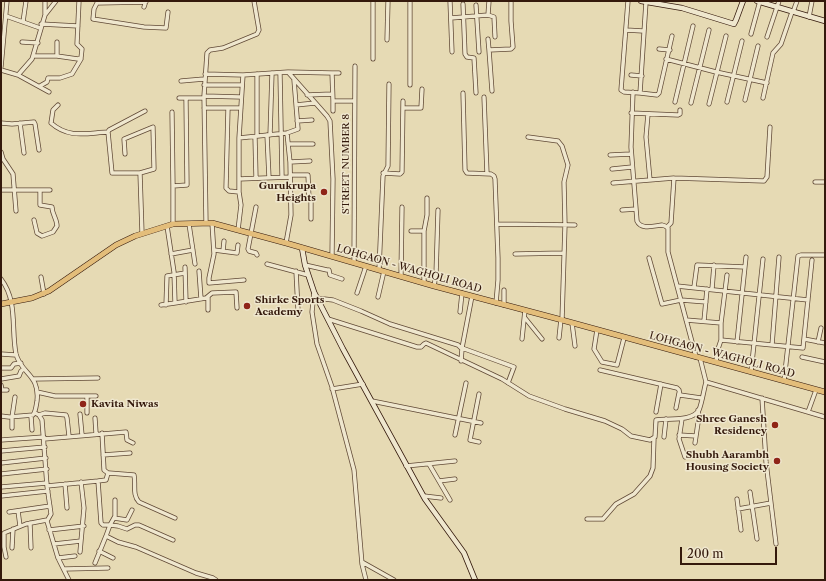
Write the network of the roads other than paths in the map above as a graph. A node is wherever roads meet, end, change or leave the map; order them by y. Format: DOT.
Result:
graph roads {
  1 [pos="7,1"];
  2 [pos="26,1"];
  3 [pos="45,1"];
  4 [pos="56,1"];
  5 [pos="79,1"];
  6 [pos="125,1"];
  7 [pos="146,1"];
  8 [pos="254,1"];
  9 [pos="373,1"];
  10 [pos="388,1"];
  11 [pos="410,1"];
  12 [pos="450,1"];
  13 [pos="489,1"];
  14 [pos="511,1"];
  15 [pos="628,1"];
  16 [pos="743,1"];
  17 [pos="759,1"];
  18 [pos="779,1"];
  19 [pos="797,1"];
  20 [pos="812,1"];
  21 [pos="643,2"];
  22 [pos="656,2"];
  23 [pos="463,4"];
  24 [pos="476,5"];
  25 [pos="144,7"];
  26 [pos="777,7"];
  27 [pos="1,11"];
  28 [pos="168,12"];
  29 [pos="793,12"];
  30 [pos="6,14"];
  31 [pos="44,15"];
  32 [pos="488,15"];
  33 [pos="477,16"];
  34 [pos="809,17"];
  35 [pos="451,18"];
  36 [pos="464,18"];
  37 [pos="825,21"];
  38 [pos="23,22"];
  39 [pos="41,26"];
  40 [pos="78,26"];
  41 [pos="693,26"];
  42 [pos="626,30"];
  43 [pos="709,30"];
  44 [pos="643,31"];
  45 [pos="751,34"];
  46 [pos="672,36"];
  47 [pos="726,36"];
  48 [pos="495,37"];
  49 [pos="767,37"];
  50 [pos="488,39"];
  51 [pos="387,40"];
  52 [pos="742,41"];
  53 [pos="22,42"];
  54 [pos="57,42"];
  55 [pos="38,43"];
  56 [pos="758,46"];
  57 [pos="659,49"];
  58 [pos="489,50"];
  59 [pos="670,50"];
  60 [pos="452,52"];
  61 [pos="479,52"];
  62 [pos="34,56"];
  63 [pos="57,56"];
  64 [pos="80,59"];
  65 [pos="373,59"];
  66 [pos="666,59"];
  67 [pos="684,65"];
  68 [pos="355,66"];
  69 [pos="1,67"];
  70 [pos="700,67"];
  71 [pos="1,70"];
  72 [pos="288,72"];
  73 [pos="716,72"];
  74 [pos="272,73"];
  75 [pos="280,73"];
  76 [pos="332,73"];
  77 [pos="339,73"];
  78 [pos="205,74"];
  79 [pos="257,74"];
  80 [pos="18,75"];
  81 [pos="243,75"];
  82 [pos="631,75"];
  83 [pos="642,76"];
  84 [pos="733,76"];
  85 [pos="294,79"];
  86 [pos="204,80"];
  87 [pos="750,80"];
  88 [pos="181,81"];
  89 [pos="766,83"];
  90 [pos="389,84"];
  91 [pos="204,85"];
  92 [pos="242,85"];
  93 [pos="410,85"];
  94 [pos="40,86"];
  95 [pos="422,89"];
  96 [pos="49,92"];
  97 [pos="476,92"];
  98 [pos="492,92"];
  99 [pos="633,92"];
  100 [pos="463,93"];
  101 [pos="640,93"];
  102 [pos="332,94"];
  103 [pos="307,95"];
  104 [pos="204,97"];
  105 [pos="241,97"];
  106 [pos="484,97"];
  107 [pos="179,98"];
  108 [pos="187,98"];
  109 [pos="763,98"];
  110 [pos="403,100"];
  111 [pos="745,100"];
  112 [pos="333,101"];
  113 [pos="354,101"];
  114 [pos="674,102"];
  115 [pos="727,102"];
  116 [pos="315,103"];
  117 [pos="692,103"];
  118 [pos="709,104"];
  119 [pos="58,105"];
  120 [pos="296,105"];
  121 [pos="204,108"];
  122 [pos="228,108"];
  123 [pos="241,108"];
  124 [pos="403,108"];
  125 [pos="680,110"];
  126 [pos="145,111"];
  127 [pos="333,111"];
  128 [pos="172,112"];
  129 [pos="631,113"];
  130 [pos="648,114"];
  131 [pos="312,120"];
  132 [pos="297,121"];
  133 [pos="1,123"];
  134 [pos="20,123"];
  135 [pos="770,127"];
  136 [pos="108,132"];
  137 [pos="287,133"];
  138 [pos="280,134"];
  139 [pos="268,135"];
  140 [pos="256,136"];
  141 [pos="528,137"];
  142 [pos="239,138"];
  143 [pos="288,144"];
  144 [pos="313,144"];
  145 [pos="39,150"];
  146 [pos="1,152"];
  147 [pos="24,153"];
  148 [pos="125,154"];
  149 [pos="631,154"];
  150 [pos="610,155"];
  151 [pos="310,161"];
  152 [pos="290,162"];
  153 [pos="632,167"];
  154 [pos="612,169"];
  155 [pos="140,173"];
  156 [pos="383,173"];
  157 [pos="487,174"];
  158 [pos="290,176"];
  159 [pos="282,177"];
  160 [pos="256,178"];
  161 [pos="269,178"];
  162 [pos="674,178"];
  163 [pos="239,179"];
  164 [pos="650,180"];
  165 [pos="634,182"];
  166 [pos="815,182"];
  167 [pos="825,182"];
  168 [pos="614,183"];
  169 [pos="173,186"];
  170 [pos="1,190"];
  171 [pos="40,190"];
  172 [pos="50,190"];
  173 [pos="14,191"];
  174 [pos="239,192"];
  175 [pos="427,198"];
  176 [pos="290,199"];
  177 [pos="309,199"];
  178 [pos="256,207"];
  179 [pos="402,207"];
  180 [pos="636,209"];
  181 [pos="438,210"];
  182 [pos="622,210"];
  183 [pos="16,211"];
  184 [pos="311,219"];
  185 [pos="34,220"];
  186 [pos="206,223"];
  187 [pos="212,223"];
  188 [pos="173,224"];
  189 [pos="189,224"];
  190 [pos="497,224"];
  191 [pos="575,224"];
  192 [pos="565,225"];
  193 [pos="167,226"];
  194 [pos="667,227"];
  195 [pos="238,230"];
  196 [pos="411,231"];
  197 [pos="424,231"];
  198 [pos="142,233"];
  199 [pos="251,234"];
  200 [pos="224,241"];
  201 [pos="286,243"];
  202 [pos="238,244"];
  203 [pos="302,248"];
  204 [pos="193,250"];
  205 [pos="214,250"];
  206 [pos="223,251"];
  207 [pos="564,253"];
  208 [pos="171,254"];
  209 [pos="515,254"];
  210 [pos="257,255"];
  211 [pos="825,255"];
  212 [pos="332,256"];
  213 [pos="746,257"];
  214 [pos="779,257"];
  215 [pos="649,258"];
  216 [pos="763,259"];
  217 [pos="812,260"];
  218 [pos="354,263"];
  219 [pos="196,264"];
  220 [pos="267,264"];
  221 [pos="305,265"];
  222 [pos="714,265"];
  223 [pos="366,266"];
  224 [pos="185,267"];
  225 [pos="745,267"];
  226 [pos="382,270"];
  227 [pos="199,271"];
  228 [pos="296,271"];
  229 [pos="185,273"];
  230 [pos="174,274"];
  231 [pos="308,275"];
  232 [pos="727,275"];
  233 [pos="401,276"];
  234 [pos="41,277"];
  235 [pos="342,278"];
  236 [pos="1,279"];
  237 [pos="244,280"];
  238 [pos="424,282"];
  239 [pos="434,286"];
  240 [pos="677,286"];
  241 [pos="694,288"];
  242 [pos="710,289"];
  243 [pos="504,290"];
  244 [pos="725,291"];
  245 [pos="314,292"];
  246 [pos="358,292"];
  247 [pos="462,293"];
  248 [pos="742,293"];
  249 [pos="44,294"];
  250 [pos="760,295"];
  251 [pos="472,296"];
  252 [pos="776,296"];
  253 [pos="208,297"];
  254 [pos="378,297"];
  255 [pos="316,298"];
  256 [pos="794,298"];
  257 [pos="200,299"];
  258 [pos="681,300"];
  259 [pos="808,300"];
  260 [pos="12,302"];
  261 [pos="186,302"];
  262 [pos="706,302"];
  263 [pos="175,303"];
  264 [pos="496,303"];
  265 [pos="1,304"];
  266 [pos="166,305"];
  267 [pos="504,305"];
  268 [pos="161,306"];
  269 [pos="237,308"];
  270 [pos="208,310"];
  271 [pos="298,310"];
  272 [pos="525,310"];
  273 [pos="460,312"];
  274 [pos="524,318"];
  275 [pos="328,319"];
  276 [pos="561,320"];
  277 [pos="686,320"];
  278 [pos="704,321"];
  279 [pos="572,323"];
  280 [pos="721,323"];
  281 [pos="821,328"];
  282 [pos="597,330"];
  283 [pos="559,338"];
  284 [pos="624,338"];
  285 [pos="522,339"];
  286 [pos="542,339"];
  287 [pos="804,339"];
  288 [pos="721,340"];
  289 [pos="737,342"];
  290 [pos="818,342"];
  291 [pos="754,343"];
  292 [pos="825,343"];
  293 [pos="772,345"];
  294 [pos="575,346"];
  295 [pos="789,346"];
  296 [pos="462,348"];
  297 [pos="1,354"];
  298 [pos="16,355"];
  299 [pos="802,357"];
  300 [pos="698,358"];
  301 [pos="461,361"];
  302 [pos="716,362"];
  303 [pos="825,362"];
  304 [pos="21,363"];
  305 [pos="1,368"];
  306 [pos="24,369"];
  307 [pos="600,370"];
  308 [pos="751,372"];
  309 [pos="98,378"];
  310 [pos="1,379"];
  311 [pos="33,379"];
  312 [pos="784,381"];
  313 [pos="706,382"];
  314 [pos="466,383"];
  315 [pos="508,383"];
  316 [pos="1,384"];
  317 [pos="363,384"];
  318 [pos="661,384"];
  319 [pos="332,389"];
  320 [pos="7,390"];
  321 [pos="816,390"];
  322 [pos="38,392"];
  323 [pos="825,392"];
  324 [pos="478,394"];
  325 [pos="679,394"];
  326 [pos="15,396"];
  327 [pos="87,396"];
  328 [pos="96,396"];
  329 [pos="702,398"];
  330 [pos="762,398"];
  331 [pos="372,401"];
  332 [pos="676,408"];
  333 [pos="698,410"];
  334 [pos="656,412"];
  335 [pos="808,412"];
  336 [pos="35,413"];
  337 [pos="87,413"];
  338 [pos="80,414"];
  339 [pos="39,415"];
  340 [pos="1,416"];
  341 [pos="31,416"];
  342 [pos="12,417"];
  343 [pos="825,417"];
  344 [pos="95,418"];
  345 [pos="459,418"];
  346 [pos="666,419"];
  347 [pos="682,419"];
  348 [pos="473,421"];
  349 [pos="481,423"];
  350 [pos="12,428"];
  351 [pos="32,430"];
  352 [pos="96,433"];
  353 [pos="102,433"];
  354 [pos="679,434"];
  355 [pos="82,435"];
  356 [pos="455,435"];
  357 [pos="69,436"];
  358 [pos="664,436"];
  359 [pos="696,436"];
  360 [pos="44,438"];
  361 [pos="654,438"];
  362 [pos="1,440"];
  363 [pos="479,442"];
  364 [pos="133,443"];
  365 [pos="695,443"];
  366 [pos="45,447"];
  367 [pos="1,451"];
  368 [pos="130,453"];
  369 [pos="103,455"];
  370 [pos="685,457"];
  371 [pos="46,458"];
  372 [pos="455,461"];
  373 [pos="1,463"];
  374 [pos="429,464"];
  375 [pos="406,466"];
  376 [pos="47,470"];
  377 [pos="108,473"];
  378 [pos="1,474"];
  379 [pos="455,479"];
  380 [pos="98,481"];
  381 [pos="439,481"];
  382 [pos="81,482"];
  383 [pos="47,484"];
  384 [pos="65,484"];
  385 [pos="1,487"];
  386 [pos="48,491"];
  387 [pos="750,492"];
  388 [pos="1,496"];
  389 [pos="424,496"];
  390 [pos="441,498"];
  391 [pos="737,499"];
  392 [pos="115,500"];
  393 [pos="450,500"];
  394 [pos="771,504"];
  395 [pos="50,506"];
  396 [pos="753,506"];
  397 [pos="67,508"];
  398 [pos="738,509"];
  399 [pos="132,510"];
  400 [pos="18,511"];
  401 [pos="9,512"];
  402 [pos="114,518"];
  403 [pos="175,518"];
  404 [pos="587,519"];
  405 [pos="47,520"];
  406 [pos="30,523"];
  407 [pos="110,525"];
  408 [pos="20,526"];
  409 [pos="84,526"];
  410 [pos="13,528"];
  411 [pos="50,530"];
  412 [pos="741,530"];
  413 [pos="106,536"];
  414 [pos="757,539"];
  415 [pos="173,540"];
  416 [pos="82,541"];
  417 [pos="54,544"];
  418 [pos="776,544"];
  419 [pos="12,548"];
  420 [pos="31,548"];
  421 [pos="99,551"];
  422 [pos="80,552"];
  423 [pos="75,556"];
  424 [pos="6,557"];
  425 [pos="58,558"];
  426 [pos="113,558"];
  427 [pos="362,562"];
  428 [pos="94,563"];
  429 [pos="108,568"];
  430 [pos="64,569"];
  431 [pos="69,580"];
  432 [pos="216,580"];
  433 [pos="366,580"];
  434 [pos="394,580"];
  435 [pos="475,580"];
  1 -- 30 [label="street"];
  2 -- 38 [label="street"];
  3 -- 31 [label="street"];
  4 -- 31 [label="street"];
  5 -- 40 [label="street"];
  6 -- 7 [label="street"];
  6 -- 28 [label="street"];
  7 -- 25 [label="street"];
  8 -- 78 [label="street"];
  9 -- 65 [label="street"];
  10 -- 51 [label="street"];
  11 -- 93 [label="street"];
  12 -- 35 [label="street"];
  13 -- 32 [label="street"];
  14 -- 58 [label="street"];
  15 -- 42 [label="street"];
  16 -- 22 [label="street"];
  17 -- 26 [label="street"];
  17 -- 45 [label="street"];
  18 -- 26 [label="street"];
  19 -- 29 [label="street"];
  20 -- 34 [label="street"];
  21 -- 22 [label="street"];
  21 -- 44 [label="street"];
  23 -- 36 [label="street"];
  24 -- 33 [label="street"];
  26 -- 29 [label="street"];
  26 -- 49 [label="street"];
  27 -- 30 [label="street"];
  29 -- 34 [label="street"];
  29 -- 89 [label="street"];
  30 -- 38 [label="street"];
  30 -- 69 [label="street"];
  31 -- 39 [label="street"];
  32 -- 33 [label="street"];
  32 -- 48 [label="street"];
  33 -- 36 [label="street"];
  33 -- 61 [label="street"];
  34 -- 37 [label="street"];
  35 -- 36 [label="street"];
  35 -- 60 [label="street"];
  36 -- 97 [label="street"];
  38 -- 39 [label="street"];
  39 -- 40 [label="street"];
  39 -- 55 [label="street"];
  40 -- 64 [label="street"];
  41 -- 67 [label="street"];
  42 -- 44 [label="street"];
  42 -- 99 [label="street"];
  43 -- 70 [label="street"];
  44 -- 83 [label="street"];
  46 -- 59 [label="street"];
  47 -- 73 [label="street"];
  50 -- 58 [label="street"];
  52 -- 84 [label="street"];
  53 -- 55 [label="street"];
  54 -- 63 [label="street"];
  55 -- 62 [label="street"];
  56 -- 87 [label="street"];
  57 -- 59 [label="street"];
  58 -- 98 [label="street"];
  59 -- 66 [label="street"];
  62 -- 63 [label="street"];
  62 -- 80 [label="street"];
  63 -- 64 [label="street"];
  64 -- 94 [label="street"];
  66 -- 67 [label="street"];
  66 -- 101 [label="street"];
  67 -- 70 [label="street"];
  67 -- 114 [label="street"];
  68 -- 113 [label="street, STREET NUMBER 8"];
  70 -- 73 [label="street"];
  70 -- 117 [label="street"];
  71 -- 80 [label="street"];
  72 -- 75 [label="street"];
  72 -- 76 [label="street"];
  72 -- 85 [label="street"];
  73 -- 84 [label="street"];
  73 -- 118 [label="street"];
  74 -- 75 [label="street"];
  74 -- 79 [label="street"];
  74 -- 139 [label="street"];
  75 -- 138 [label="street"];
  76 -- 77 [label="street"];
  76 -- 102 [label="street"];
  78 -- 81 [label="street"];
  78 -- 86 [label="street"];
  79 -- 81 [label="street"];
  79 -- 140 [label="street"];
  80 -- 94 [label="street"];
  81 -- 92 [label="street"];
  82 -- 83 [label="street"];
  83 -- 101 [label="street"];
  84 -- 87 [label="street"];
  84 -- 115 [label="street"];
  85 -- 103 [label="street"];
  85 -- 120 [label="street"];
  86 -- 88 [label="street"];
  86 -- 91 [label="street"];
  87 -- 89 [label="street"];
  87 -- 111 [label="street"];
  89 -- 109 [label="street"];
  90 -- 156 [label="street"];
  91 -- 92 [label="street"];
  91 -- 104 [label="street"];
  92 -- 105 [label="street"];
  94 -- 96 [label="street"];
  95 -- 124 [label="street"];
  99 -- 101 [label="street"];
  99 -- 129 [label="street"];
  100 -- 157 [label="street"];
  102 -- 103 [label="street"];
  102 -- 112 [label="street"];
  103 -- 116 [label="street"];
  104 -- 105 [label="street"];
  104 -- 108 [label="street"];
  104 -- 121 [label="street"];
  105 -- 123 [label="street"];
  106 -- 157 [label="street"];
  107 -- 108 [label="street"];
  108 -- 169 [label="street"];
  110 -- 124 [label="street"];
  112 -- 113 [label="street"];
  112 -- 127 [label="street"];
  113 -- 218 [label="street, STREET NUMBER 8"];
  116 -- 120 [label="street"];
  116 -- 212 [label="street"];
  119 -- 136 [label="street"];
  120 -- 132 [label="street"];
  121 -- 122 [label="street"];
  121 -- 186 [label="street"];
  122 -- 123 [label="street"];
  122 -- 174 [label="street"];
  123 -- 142 [label="street"];
  124 -- 156 [label="street"];
  125 -- 130 [label="street"];
  126 -- 136 [label="street"];
  128 -- 169 [label="street"];
  129 -- 130 [label="street"];
  129 -- 149 [label="street"];
  130 -- 164 [label="street"];
  131 -- 132 [label="street"];
  132 -- 137 [label="street"];
  133 -- 134 [label="street"];
  134 -- 145 [label="street"];
  134 -- 147 [label="street"];
  135 -- 162 [label="street"];
  136 -- 155 [label="street"];
  137 -- 138 [label="street"];
  137 -- 143 [label="street"];
  138 -- 139 [label="street"];
  138 -- 159 [label="street"];
  139 -- 140 [label="street"];
  139 -- 161 [label="street"];
  140 -- 142 [label="street"];
  140 -- 160 [label="street"];
  141 -- 192 [label="street"];
  142 -- 163 [label="street"];
  143 -- 144 [label="street"];
  143 -- 152 [label="street"];
  146 -- 173 [label="street"];
  148 -- 155 [label="street"];
  149 -- 150 [label="street"];
  149 -- 153 [label="street"];
  151 -- 152 [label="street"];
  152 -- 158 [label="street"];
  153 -- 154 [label="street"];
  153 -- 165 [label="street"];
  155 -- 198 [label="street"];
  156 -- 226 [label="street"];
  157 -- 190 [label="street"];
  158 -- 159 [label="street"];
  158 -- 176 [label="street"];
  158 -- 177 [label="street"];
  159 -- 161 [label="street"];
  160 -- 161 [label="street"];
  160 -- 163 [label="street"];
  162 -- 164 [label="street"];
  162 -- 194 [label="street"];
  163 -- 174 [label="street"];
  164 -- 165 [label="street"];
  165 -- 168 [label="street"];
  165 -- 180 [label="street"];
  166 -- 167 [label="street"];
  169 -- 188 [label="street"];
  170 -- 173 [label="street"];
  171 -- 172 [label="street"];
  171 -- 173 [label="street"];
  171 -- 185 [label="street"];
  173 -- 183 [label="street"];
  174 -- 195 [label="street"];
  175 -- 197 [label="street"];
  176 -- 177 [label="street"];
  176 -- 201 [label="street"];
  177 -- 184 [label="street"];
  178 -- 199 [label="street"];
  179 -- 233 [label="street"];
  180 -- 182 [label="street"];
  180 -- 194 [label="street"];
  181 -- 239 [label="street"];
  186 -- 187 [label="main road, LOHGAON - WAGHOLI ROAD"];
  186 -- 189 [label="main road, LOHGAON - WAGHOLI ROAD"];
  187 -- 195 [label="main road, LOHGAON - WAGHOLI ROAD"];
  187 -- 205 [label="street"];
  188 -- 189 [label="main road, LOHGAON - WAGHOLI ROAD"];
  188 -- 193 [label="main road, LOHGAON - WAGHOLI ROAD"];
  189 -- 204 [label="street"];
  190 -- 192 [label="street"];
  190 -- 264 [label="street"];
  191 -- 192 [label="street"];
  192 -- 207 [label="street"];
  193 -- 198 [label="main road, LOHGAON - WAGHOLI ROAD"];
  193 -- 208 [label="street"];
  194 -- 240 [label="street"];
  195 -- 199 [label="main road, LOHGAON - WAGHOLI ROAD"];
  196 -- 197 [label="street"];
  197 -- 238 [label="street"];
  198 -- 249 [label="main road, LOHGAON - WAGHOLI ROAD"];
  199 -- 201 [label="main road, LOHGAON - WAGHOLI ROAD"];
  199 -- 210 [label="street"];
  200 -- 206 [label="street"];
  201 -- 203 [label="main road, LOHGAON - WAGHOLI ROAD"];
  202 -- 206 [label="street"];
  203 -- 212 [label="main road, LOHGAON - WAGHOLI ROAD"];
  203 -- 221 [label="street"];
  204 -- 208 [label="street"];
  204 -- 219 [label="street"];
  205 -- 206 [label="street"];
  205 -- 237 [label="street"];
  207 -- 209 [label="street"];
  207 -- 276 [label="street"];
  208 -- 230 [label="street"];
  211 -- 256 [label="street"];
  212 -- 218 [label="main road, LOHGAON - WAGHOLI ROAD"];
  213 -- 225 [label="street"];
  214 -- 252 [label="street"];
  215 -- 258 [label="street"];
  216 -- 250 [label="street"];
  217 -- 259 [label="street"];
  218 -- 223 [label="main road, LOHGAON - WAGHOLI ROAD"];
  220 -- 228 [label="street"];
  221 -- 231 [label="street"];
  221 -- 235 [label="street"];
  222 -- 225 [label="street"];
  222 -- 241 [label="street"];
  222 -- 242 [label="street"];
  223 -- 226 [label="main road, LOHGAON - WAGHOLI ROAD"];
  223 -- 246 [label="street"];
  224 -- 229 [label="street"];
  225 -- 248 [label="street"];
  226 -- 233 [label="main road, LOHGAON - WAGHOLI ROAD"];
  226 -- 254 [label="street"];
  227 -- 257 [label="street"];
  228 -- 231 [label="street"];
  228 -- 271 [label="street"];
  229 -- 230 [label="street"];
  229 -- 261 [label="street"];
  230 -- 263 [label="street"];
  230 -- 266 [label="street"];
  231 -- 245 [label="street"];
  232 -- 244 [label="street"];
  233 -- 238 [label="main road, LOHGAON - WAGHOLI ROAD"];
  234 -- 249 [label="street"];
  236 -- 260 [label="street"];
  238 -- 239 [label="main road, LOHGAON - WAGHOLI ROAD"];
  239 -- 247 [label="main road, LOHGAON - WAGHOLI ROAD"];
  240 -- 241 [label="street"];
  240 -- 258 [label="street"];
  241 -- 242 [label="street"];
  242 -- 244 [label="street"];
  242 -- 262 [label="street"];
  243 -- 267 [label="street"];
  244 -- 248 [label="street"];
  244 -- 280 [label="street"];
  245 -- 255 [label="street"];
  245 -- 319 [label="street"];
  247 -- 251 [label="main road, LOHGAON - WAGHOLI ROAD"];
  247 -- 273 [label="street"];
  248 -- 250 [label="street"];
  248 -- 289 [label="street"];
  249 -- 260 [label="main road, LOHGAON - WAGHOLI ROAD"];
  250 -- 252 [label="street"];
  250 -- 291 [label="street"];
  251 -- 264 [label="main road, LOHGAON - WAGHOLI ROAD"];
  251 -- 296 [label="street"];
  252 -- 256 [label="street"];
  252 -- 293 [label="street"];
  253 -- 257 [label="street"];
  253 -- 269 [label="street"];
  253 -- 270 [label="street"];
  255 -- 275 [label="street"];
  255 -- 296 [label="street"];
  256 -- 259 [label="street"];
  256 -- 295 [label="street"];
  257 -- 261 [label="street"];
  258 -- 262 [label="street"];
  258 -- 277 [label="street"];
  259 -- 287 [label="street"];
  260 -- 265 [label="main road, LOHGAON - WAGHOLI ROAD"];
  260 -- 298 [label="street"];
  261 -- 263 [label="street"];
  262 -- 278 [label="street"];
  263 -- 266 [label="street"];
  264 -- 267 [label="main road, LOHGAON - WAGHOLI ROAD"];
  266 -- 268 [label="street"];
  267 -- 272 [label="main road, LOHGAON - WAGHOLI ROAD"];
  272 -- 274 [label="street"];
  272 -- 276 [label="main road, LOHGAON - WAGHOLI ROAD"];
  274 -- 285 [label="street"];
  274 -- 286 [label="street"];
  275 -- 301 [label="street"];
  275 -- 317 [label="street"];
  276 -- 279 [label="main road, LOHGAON - WAGHOLI ROAD"];
  276 -- 283 [label="street"];
  277 -- 278 [label="street"];
  277 -- 300 [label="street"];
  278 -- 280 [label="street"];
  279 -- 282 [label="main road, LOHGAON - WAGHOLI ROAD"];
  279 -- 294 [label="street"];
  280 -- 288 [label="street"];
  281 -- 290 [label="street"];
  282 -- 284 [label="main road, LOHGAON - WAGHOLI ROAD"];
  282 -- 284 [label="street"];
  284 -- 300 [label="main road, LOHGAON - WAGHOLI ROAD"];
  287 -- 290 [label="street"];
  287 -- 295 [label="street"];
  288 -- 289 [label="street"];
  288 -- 302 [label="street"];
  289 -- 291 [label="street"];
  290 -- 292 [label="street"];
  291 -- 293 [label="street"];
  291 -- 308 [label="street"];
  293 -- 295 [label="street"];
  295 -- 312 [label="street"];
  296 -- 301 [label="street"];
  296 -- 315 [label="street"];
  297 -- 298 [label="street"];
  298 -- 304 [label="street"];
  299 -- 303 [label="street"];
  300 -- 302 [label="main road, LOHGAON - WAGHOLI ROAD"];
  300 -- 313 [label="street"];
  301 -- 315 [label="street"];
  302 -- 308 [label="main road, LOHGAON - WAGHOLI ROAD"];
  304 -- 305 [label="street"];
  304 -- 306 [label="street"];
  306 -- 310 [label="street"];
  306 -- 311 [label="street"];
  307 -- 318 [label="street"];
  308 -- 312 [label="main road, LOHGAON - WAGHOLI ROAD"];
  309 -- 311 [label="street"];
  311 -- 322 [label="street"];
  312 -- 321 [label="main road, LOHGAON - WAGHOLI ROAD"];
  313 -- 329 [label="street"];
  313 -- 330 [label="street"];
  314 -- 345 [label="street"];
  315 -- 361 [label="street"];
  316 -- 320 [label="street"];
  317 -- 319 [label="street"];
  317 -- 331 [label="street"];
  318 -- 325 [label="street"];
  318 -- 334 [label="street"];
  319 -- 427 [label="street"];
  321 -- 323 [label="main road, LOHGAON - WAGHOLI ROAD"];
  321 -- 335 [label="street"];
  322 -- 327 [label="street"];
  322 -- 336 [label="street"];
  324 -- 348 [label="street"];
  325 -- 329 [label="street"];
  325 -- 332 [label="street"];
  326 -- 342 [label="street"];
  327 -- 328 [label="street"];
  327 -- 337 [label="street"];
  329 -- 333 [label="street"];
  330 -- 335 [label="street"];
  330 -- 394 [label="street"];
  331 -- 345 [label="street"];
  331 -- 375 [label="street"];
  333 -- 347 [label="street"];
  333 -- 359 [label="street"];
  335 -- 343 [label="street"];
  336 -- 339 [label="street"];
  336 -- 341 [label="street"];
  338 -- 355 [label="street"];
  339 -- 357 [label="street"];
  339 -- 360 [label="street"];
  340 -- 342 [label="street"];
  341 -- 342 [label="street"];
  341 -- 351 [label="street"];
  342 -- 350 [label="street"];
  344 -- 352 [label="street"];
  345 -- 348 [label="street"];
  345 -- 356 [label="street"];
  346 -- 347 [label="street"];
  346 -- 358 [label="street"];
  346 -- 361 [label="street"];
  347 -- 354 [label="street"];
  348 -- 349 [label="street"];
  348 -- 363 [label="street"];
  352 -- 353 [label="street"];
  352 -- 355 [label="street"];
  353 -- 364 [label="street"];
  353 -- 369 [label="street"];
  354 -- 359 [label="street"];
  354 -- 370 [label="street"];
  355 -- 357 [label="street"];
  357 -- 360 [label="street"];
  359 -- 365 [label="street"];
  360 -- 362 [label="street"];
  360 -- 366 [label="street"];
  361 -- 404 [label="street"];
  366 -- 367 [label="street"];
  366 -- 371 [label="street"];
  368 -- 369 [label="street"];
  369 -- 377 [label="street"];
  371 -- 373 [label="street"];
  371 -- 376 [label="street"];
  372 -- 374 [label="street"];
  374 -- 375 [label="street"];
  374 -- 381 [label="street"];
  375 -- 389 [label="street"];
  376 -- 378 [label="street"];
  376 -- 383 [label="street"];
  377 -- 380 [label="street"];
  377 -- 403 [label="street"];
  379 -- 381 [label="street"];
  380 -- 382 [label="street"];
  380 -- 407 [label="street"];
  381 -- 393 [label="street"];
  382 -- 384 [label="street"];
  382 -- 409 [label="street"];
  383 -- 384 [label="street"];
  383 -- 385 [label="street"];
  383 -- 386 [label="street"];
  384 -- 397 [label="street"];
  386 -- 388 [label="street"];
  386 -- 395 [label="street"];
  387 -- 396 [label="street"];
  389 -- 390 [label="street"];
  389 -- 435 [label="street"];
  391 -- 398 [label="street"];
  392 -- 402 [label="street"];
  394 -- 396 [label="street"];
  394 -- 418 [label="street"];
  395 -- 400 [label="street"];
  395 -- 405 [label="street"];
  396 -- 398 [label="street"];
  396 -- 414 [label="street"];
  398 -- 412 [label="street"];
  399 -- 402 [label="street"];
  400 -- 401 [label="street"];
  400 -- 408 [label="street"];
  402 -- 407 [label="street"];
  405 -- 406 [label="street"];
  405 -- 411 [label="street"];
  406 -- 408 [label="street"];
  406 -- 420 [label="street"];
  407 -- 413 [label="street"];
  407 -- 415 [label="street"];
  408 -- 410 [label="street"];
  409 -- 411 [label="street"];
  409 -- 416 [label="street"];
  410 -- 419 [label="street"];
  410 -- 424 [label="street"];
  411 -- 417 [label="street"];
  413 -- 421 [label="street"];
  413 -- 432 [label="street"];
  416 -- 417 [label="street"];
  416 -- 422 [label="street"];
  417 -- 425 [label="street"];
  421 -- 426 [label="street"];
  421 -- 428 [label="street"];
  423 -- 425 [label="street"];
  425 -- 430 [label="street"];
  427 -- 433 [label="street"];
  427 -- 434 [label="street"];
  429 -- 430 [label="street"];
  430 -- 431 [label="street"];
}
